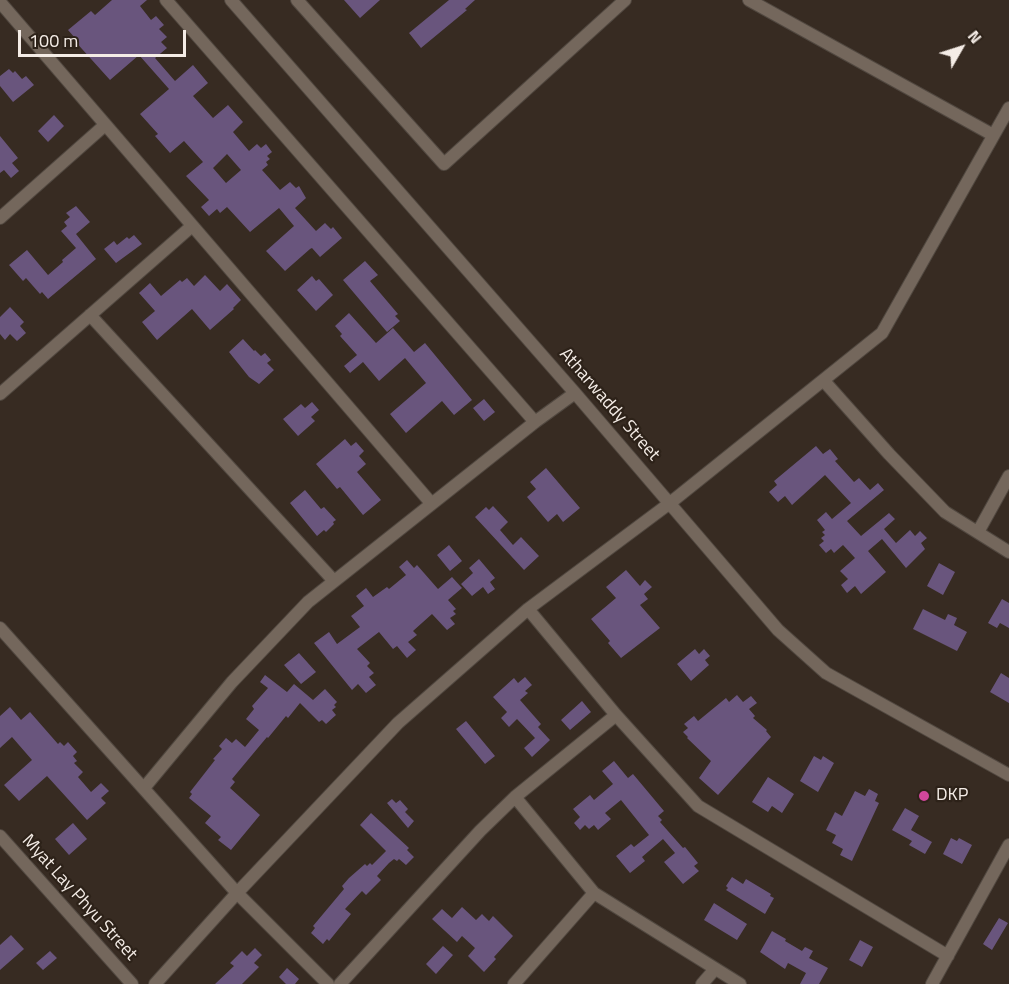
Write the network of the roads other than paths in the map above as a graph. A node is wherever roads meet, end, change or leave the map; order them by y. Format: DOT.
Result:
graph roads {
  1 [pos="166,0"];
  2 [pos="231,0"];
  3 [pos="297,0"];
  4 [pos="625,0"];
  5 [pos="749,0"];
  6 [pos="0,2"];
  7 [pos="1009,108"];
  8 [pos="105,125"];
  9 [pos="993,135"];
  10 [pos="0,218"];
  11 [pos="192,226"];
  12 [pos="90,315"];
  13 [pos="824,381"];
  14 [pos="576,393"];
  15 [pos="0,394"];
  16 [pos="535,422"];
  17 [pos="1009,476"];
  18 [pos="431,503"];
  19 [pos="670,503"];
  20 [pos="978,532"];
  21 [pos="1009,552"];
  22 [pos="334,581"];
  23 [pos="528,609"];
  24 [pos="0,628"];
  25 [pos="616,715"];
  26 [pos="1009,775"];
  27 [pos="144,788"];
  28 [pos="515,797"];
  29 [pos="0,836"];
  30 [pos="1009,845"];
  31 [pos="237,893"];
  32 [pos="594,893"];
  33 [pos="948,956"];
  34 [pos="715,969"];
  35 [pos="132,984"];
  36 [pos="155,984"];
  37 [pos="328,984"];
  38 [pos="340,984"];
  39 [pos="514,984"];
  40 [pos="702,984"];
  41 [pos="740,984"];
  42 [pos="932,984"];
  1 -- 16 [label="street"];
  2 -- 14 [label="street, Atharwaddy Street"];
  3 -- 4 [label="street"];
  5 -- 9 [label="street"];
  6 -- 8 [label="street"];
  7 -- 9 [label="street"];
  8 -- 10 [label="street"];
  8 -- 11 [label="street"];
  9 -- 13 [label="street"];
  11 -- 12 [label="street"];
  11 -- 18 [label="street"];
  12 -- 15 [label="street"];
  12 -- 22 [label="street"];
  13 -- 19 [label="street"];
  13 -- 20 [label="street"];
  14 -- 16 [label="street"];
  14 -- 19 [label="street, Atharwaddy Street"];
  16 -- 18 [label="street"];
  17 -- 20 [label="street"];
  18 -- 22 [label="street"];
  19 -- 23 [label="street"];
  19 -- 26 [label="street, Atharwaddy Street"];
  20 -- 21 [label="street"];
  22 -- 27 [label="street"];
  23 -- 25 [label="street"];
  23 -- 31 [label="street"];
  24 -- 27 [label="street"];
  25 -- 28 [label="street"];
  25 -- 33 [label="street"];
  27 -- 31 [label="street"];
  28 -- 32 [label="street"];
  28 -- 38 [label="street"];
  29 -- 35 [label="street, Myat Lay Phyu Street"];
  30 -- 33 [label="street"];
  31 -- 36 [label="street"];
  31 -- 37 [label="street"];
  32 -- 34 [label="street"];
  32 -- 39 [label="street"];
  33 -- 42 [label="street"];
  34 -- 40 [label="street"];
  34 -- 41 [label="street"];
}
